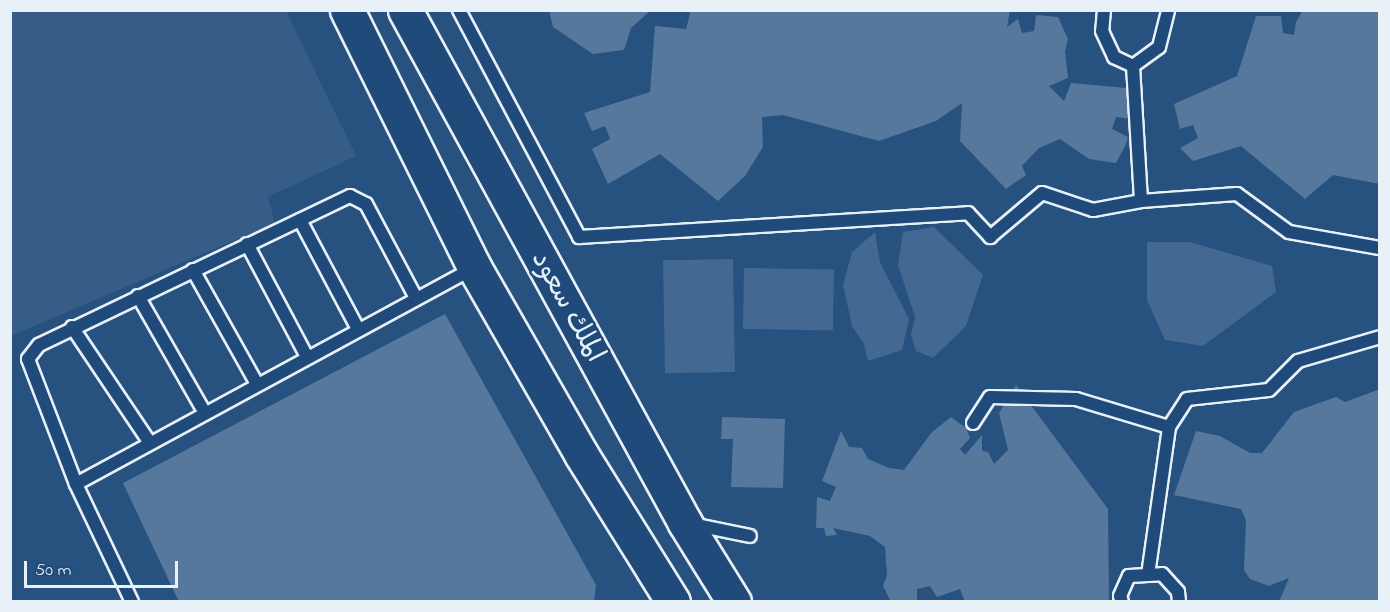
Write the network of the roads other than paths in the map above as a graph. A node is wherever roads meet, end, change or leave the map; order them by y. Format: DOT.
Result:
graph roads {
  1 [pos="347,10"];
  2 [pos="405,10"];
  3 [pos="459,10"];
  4 [pos="1104,10"];
  5 [pos="1168,10"];
  6 [pos="1133,66"];
  7 [pos="1141,201"];
  8 [pos="300,220"];
  9 [pos="247,244"];
  10 [pos="1380,248"];
  11 [pos="474,267"];
  12 [pos="193,270"];
  13 [pos="138,296"];
  14 [pos="416,297"];
  15 [pos="72,327"];
  16 [pos="358,329"];
  17 [pos="1380,337"];
  18 [pos="307,357"];
  19 [pos="257,384"];
  20 [pos="205,413"];
  21 [pos="973,423"];
  22 [pos="1168,427"];
  23 [pos="150,443"];
  24 [pos="76,484"];
  25 [pos="685,523"];
  26 [pos="750,536"];
  27 [pos="1148,575"];
  28 [pos="132,602"];
  29 [pos="673,602"];
  30 [pos="734,602"];
  31 [pos="1122,602"];
  32 [pos="1179,602"];
  1 -- 11 [label="main road"];
  2 -- 25 [label="main road, الملك سعود"];
  3 -- 7 [label="lane"];
  4 -- 6 [label="lane"];
  5 -- 6 [label="lane"];
  6 -- 7 [label="lane"];
  7 -- 10 [label="lane"];
  8 -- 9 [label="lane"];
  8 -- 14 [label="lane"];
  8 -- 16 [label="lane"];
  9 -- 12 [label="lane"];
  9 -- 18 [label="lane"];
  11 -- 14 [label="lane"];
  11 -- 29 [label="main road"];
  12 -- 13 [label="lane"];
  12 -- 19 [label="lane"];
  13 -- 15 [label="lane"];
  13 -- 20 [label="lane"];
  14 -- 16 [label="lane"];
  15 -- 23 [label="lane"];
  15 -- 24 [label="lane"];
  16 -- 18 [label="lane"];
  17 -- 22 [label="lane"];
  18 -- 19 [label="lane"];
  19 -- 20 [label="lane"];
  20 -- 23 [label="lane"];
  21 -- 22 [label="lane"];
  22 -- 27 [label="lane"];
  23 -- 24 [label="lane"];
  24 -- 28 [label="lane"];
  25 -- 26 [label="lane"];
  25 -- 30 [label="main road, الملك سعود"];
  27 -- 31 [label="lane"];
  27 -- 32 [label="lane"];
}
